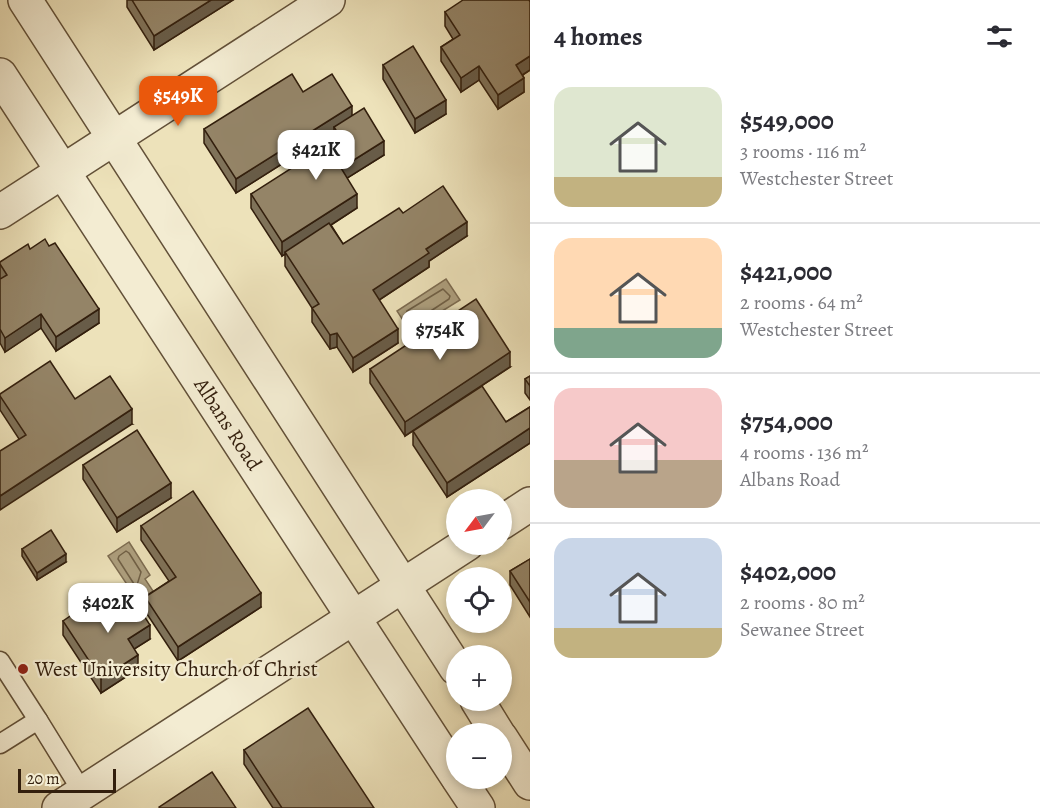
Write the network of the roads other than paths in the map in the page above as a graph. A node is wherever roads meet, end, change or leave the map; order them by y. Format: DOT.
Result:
graph roads {
  1 [pos="25,0"];
  2 [pos="328,0"];
  3 [pos="0,75"];
  4 [pos="114,138"];
  5 [pos="63,171"];
  6 [pos="0,212"];
  7 [pos="530,504"];
  8 [pos="512,516"];
  9 [pos="451,555"];
  10 [pos="403,586"];
  11 [pos="355,617"];
  12 [pos="446,653"];
  13 [pos="0,661"];
  14 [pos="38,720"];
  15 [pos="0,744"];
  16 [pos="512,755"];
  17 [pos="446,759"];
  18 [pos="530,783"];
  19 [pos="466,789"];
  20 [pos="71,800"];
  21 [pos="478,808"];
  1 -- 4 [label="street"];
  2 -- 4 [label="street"];
  3 -- 5 [label="street, Albans Road"];
  4 -- 5 [label="street"];
  4 -- 10 [label="street"];
  5 -- 6 [label="street"];
  5 -- 11 [label="street, Albans Road"];
  7 -- 8 [label="street"];
  9 -- 10 [label="street"];
  10 -- 11 [label="street"];
  10 -- 12 [label="street"];
  11 -- 17 [label="street, Albans Road"];
  11 -- 20 [label="street"];
  13 -- 14 [label="lane"];
  14 -- 15 [label="lane"];
  14 -- 20 [label="lane"];
  16 -- 18 [label="street"];
  19 -- 21 [label="street"];
}
